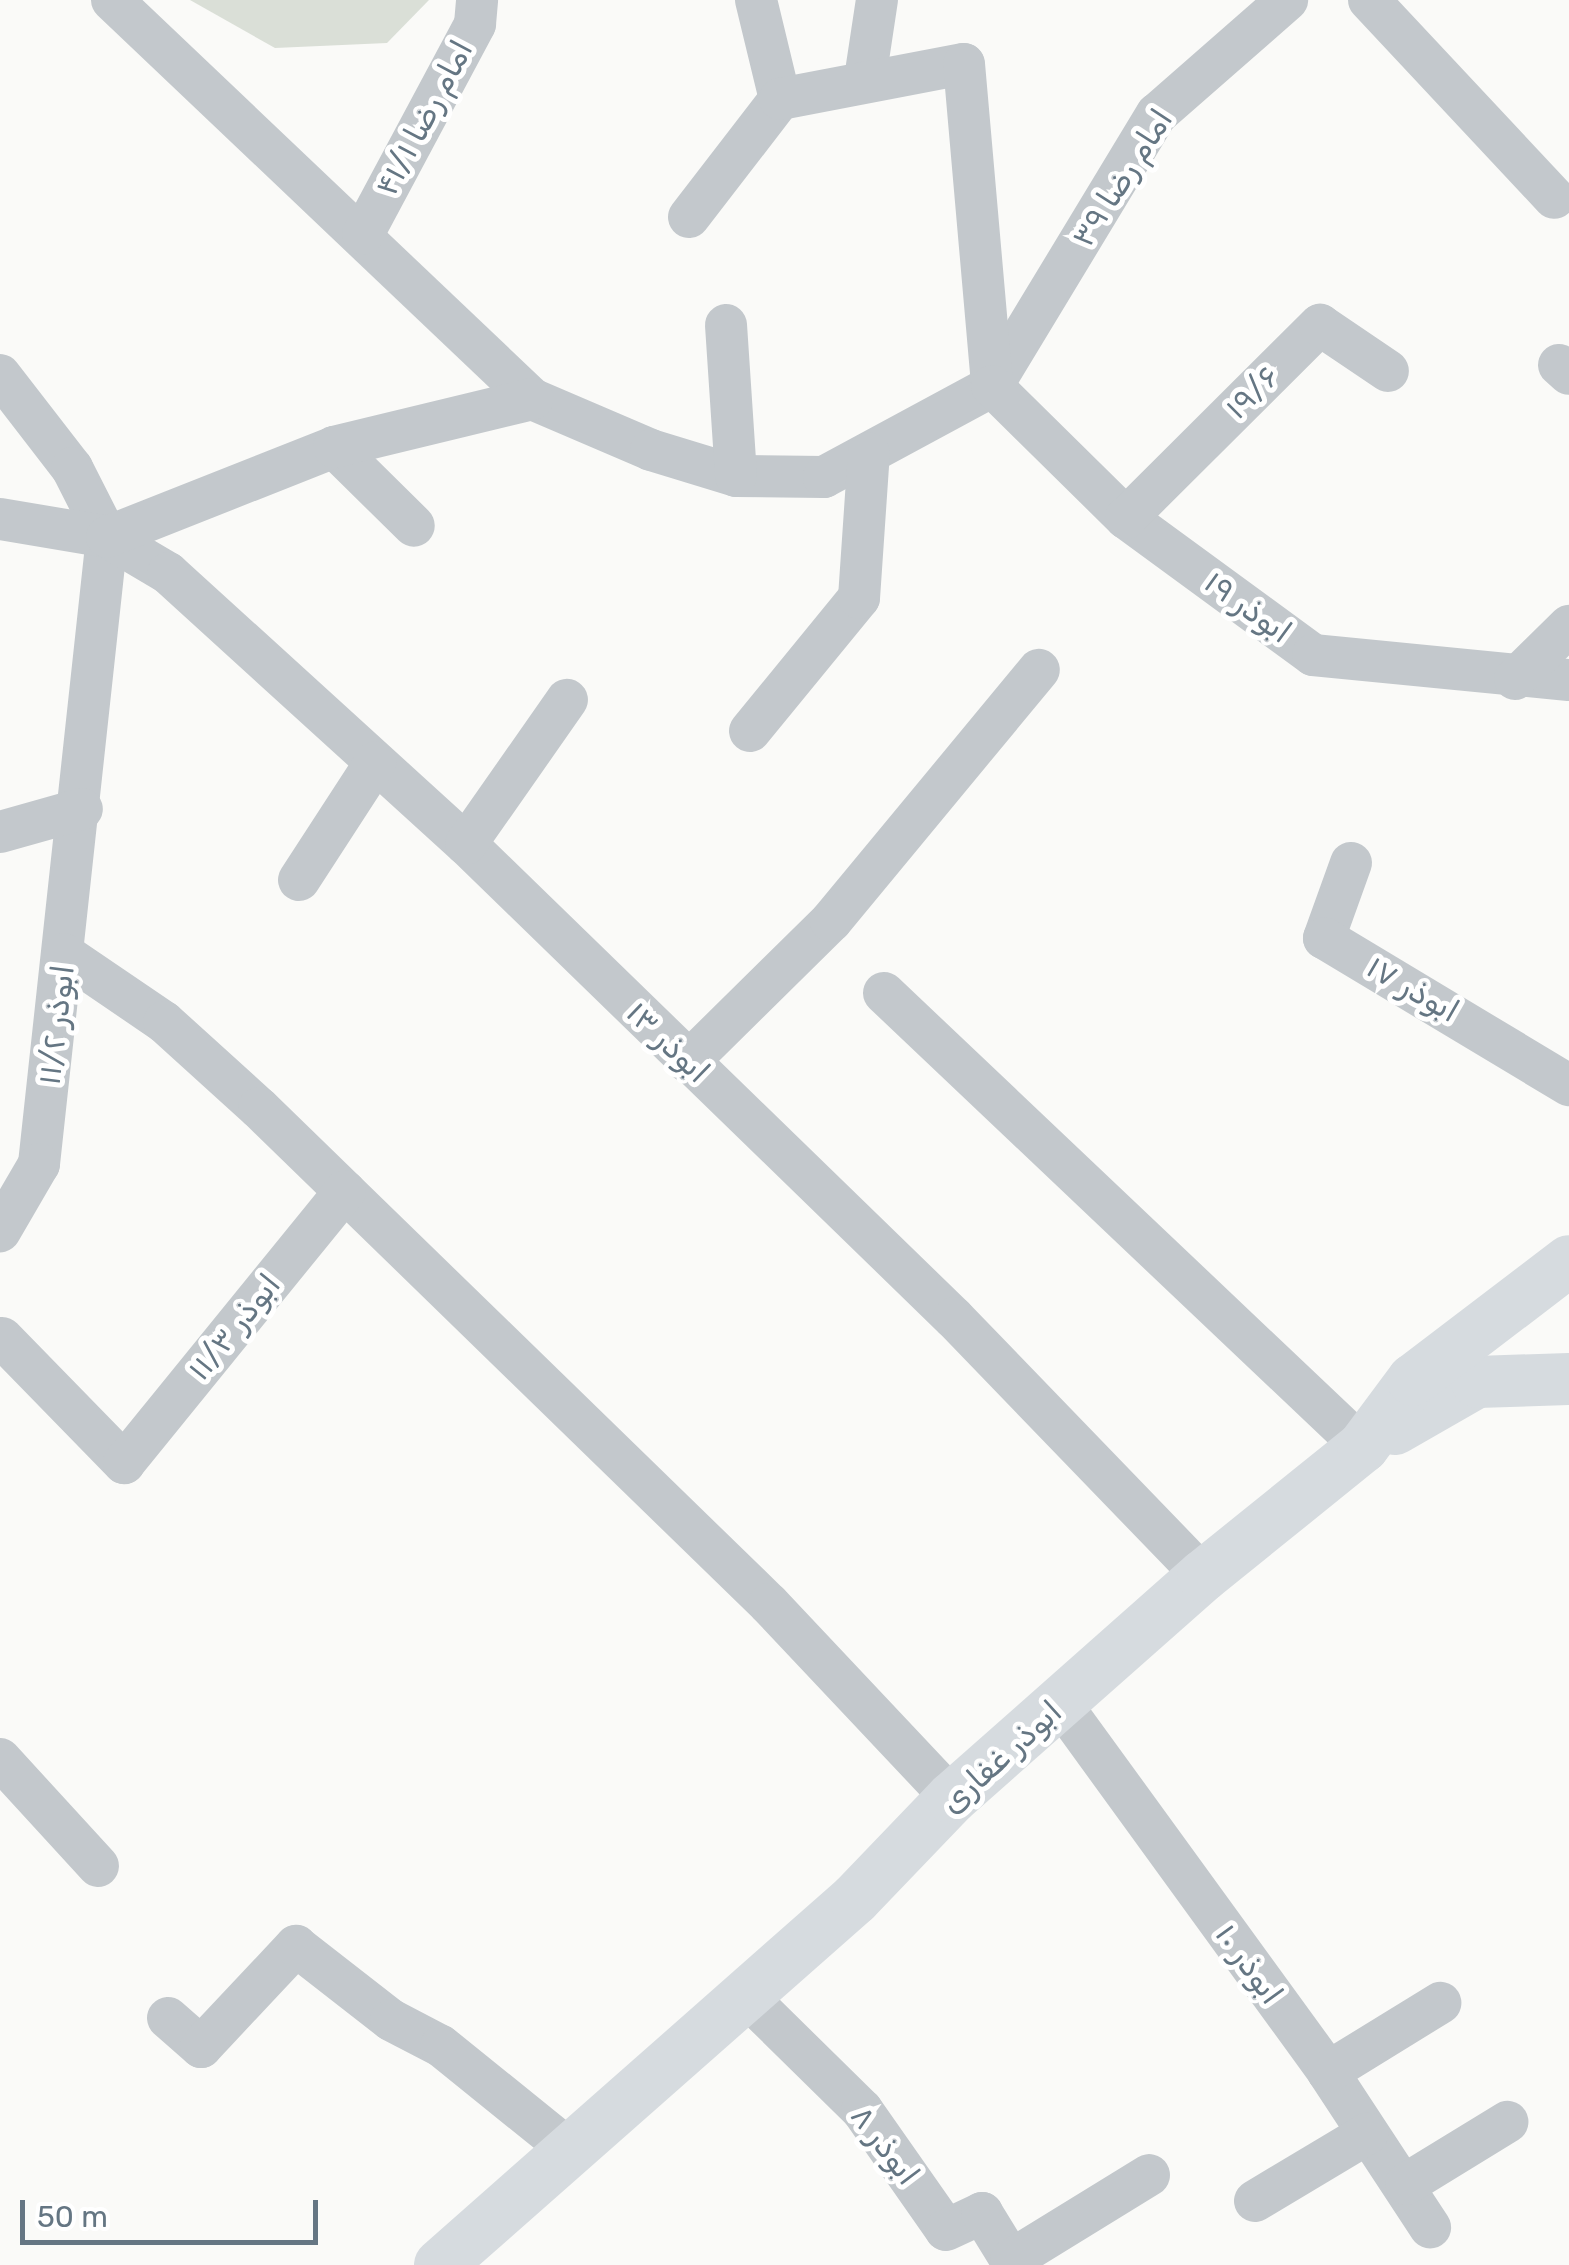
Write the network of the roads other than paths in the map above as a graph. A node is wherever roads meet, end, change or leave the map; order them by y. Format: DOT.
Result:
graph roads {
  1 [pos="112,0"];
  2 [pos="477,0"];
  3 [pos="756,0"];
  4 [pos="878,0"];
  5 [pos="1369,0"];
  6 [pos="1270,7"];
  7 [pos="865,79"];
  8 [pos="780,99"];
  9 [pos="1554,198"];
  10 [pos="689,217"];
  11 [pos="363,234"];
  12 [pos="726,325"];
  13 [pos="1388,372"];
  14 [pos="0,375"];
  15 [pos="992,386"];
  16 [pos="532,399"];
  17 [pos="334,448"];
  18 [pos="869,453"];
  19 [pos="736,476"];
  20 [pos="1126,518"];
  21 [pos="0,519"];
  22 [pos="414,526"];
  23 [pos="107,537"];
  24 [pos="1569,626"];
  25 [pos="1039,670"];
  26 [pos="1515,679"];
  27 [pos="1569,680"];
  28 [pos="566,700"];
  29 [pos="750,731"];
  30 [pos="375,763"];
  31 [pos="82,809"];
  32 [pos="0,832"];
  33 [pos="466,844"];
  34 [pos="1351,863"];
  35 [pos="299,880"];
  36 [pos="64,954"];
  37 [pos="884,992"];
  38 [pos="688,1062"];
  39 [pos="1569,1085"];
  40 [pos="345,1192"];
  41 [pos="0,1231"];
  42 [pos="1569,1261"];
  43 [pos="2,1338"];
  44 [pos="1569,1379"];
  45 [pos="1364,1447"];
  46 [pos="1203,1576"];
  47 [pos="1061,1704"];
  48 [pos="0,1759"];
  49 [pos="952,1798"];
  50 [pos="98,1866"];
  51 [pos="745,1996"];
  52 [pos="1440,2003"];
  53 [pos="168,2018"];
  54 [pos="1328,2072"];
  55 [pos="1506,2122"];
  56 [pos="1367,2134"];
  57 [pos="570,2150"];
  58 [pos="1149,2175"];
  59 [pos="1406,2184"];
  60 [pos="1255,2202"];
  61 [pos="1430,2228"];
  62 [pos="1012,2262"];
  63 [pos="440,2265"];
  1 -- 11 [label="street"];
  2 -- 11 [label="street, امام رضا ۴۱/۱"];
  3 -- 8 [label="street"];
  4 -- 7 [label="street"];
  5 -- 9 [label="street"];
  6 -- 15 [label="street, امام رضا ۳۹"];
  7 -- 8 [label="street"];
  7 -- 15 [label="street"];
  8 -- 10 [label="street"];
  11 -- 16 [label="street"];
  12 -- 19 [label="street"];
  13 -- 20 [label="street, ۱۹/۶"];
  14 -- 23 [label="street"];
  15 -- 18 [label="street"];
  15 -- 20 [label="street, ابوذر ۱۹"];
  16 -- 17 [label="street"];
  16 -- 19 [label="street"];
  17 -- 22 [label="street"];
  17 -- 23 [label="street"];
  18 -- 19 [label="street"];
  18 -- 29 [label="street"];
  20 -- 26 [label="street, ابوذر ۱۹"];
  21 -- 23 [label="street"];
  23 -- 30 [label="street, ابوذر ۱۳"];
  23 -- 31 [label="street, ابوذر ۱۱/۲"];
  24 -- 26 [label="street"];
  25 -- 38 [label="street"];
  26 -- 27 [label="street, ابوذر ۱۹"];
  28 -- 33 [label="street"];
  30 -- 33 [label="street, ابوذر ۱۳"];
  30 -- 35 [label="street"];
  31 -- 32 [label="street"];
  31 -- 36 [label="street, ابوذر ۱۱/۲"];
  33 -- 38 [label="street, ابوذر ۱۳"];
  34 -- 39 [label="street, ابوذر ۱۷"];
  36 -- 40 [label="street"];
  36 -- 41 [label="street, ابوذر ۱۱/۲"];
  37 -- 45 [label="street"];
  38 -- 46 [label="street, ابوذر ۱۳"];
  40 -- 43 [label="street, ابوذر ۱۱/۳"];
  40 -- 49 [label="street"];
  42 -- 45 [label="main road, ابوذر غفاری"];
  44 -- 45 [label="main road"];
  45 -- 46 [label="main road, ابوذر غفاری"];
  46 -- 47 [label="main road, ابوذر غفاری"];
  47 -- 49 [label="main road, ابوذر غفاری"];
  47 -- 54 [label="street, ابوذر ۱۰"];
  48 -- 50 [label="street"];
  49 -- 51 [label="main road, ابوذر غفاری"];
  51 -- 57 [label="main road, ابوذر غفاری"];
  51 -- 62 [label="street, ابوذر ۸"];
  52 -- 54 [label="street"];
  53 -- 57 [label="street"];
  54 -- 56 [label="street, ابوذر ۱۰"];
  55 -- 59 [label="street"];
  56 -- 59 [label="street, ابوذر ۱۰"];
  56 -- 60 [label="street"];
  57 -- 63 [label="main road, ابوذر غفاری"];
  58 -- 62 [label="street"];
  59 -- 61 [label="street, ابوذر ۱۰"];
}
